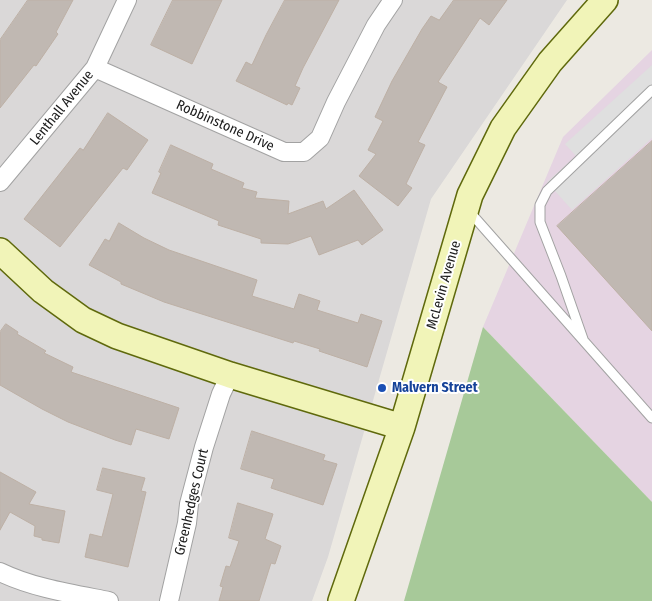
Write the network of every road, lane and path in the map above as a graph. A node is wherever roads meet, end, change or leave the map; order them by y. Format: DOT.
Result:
graph roads {
  1 [pos="127,0"];
  2 [pos="393,0"];
  3 [pos="606,0"];
  4 [pos="95,68"];
  5 [pos="652,90"];
  6 [pos="0,182"];
  7 [pos="466,208"];
  8 [pos="0,251"];
  9 [pos="583,339"];
  10 [pos="230,375"];
  11 [pos="652,418"];
  12 [pos="402,427"];
  13 [pos="0,572"];
  14 [pos="109,601"];
  15 [pos="169,601"];
  16 [pos="341,601"];
  1 -- 4 [label="street, Lenthall Avenue"];
  2 -- 4 [label="street, Robbinstone Drive"];
  3 -- 7 [label="street, McLevin Avenue"];
  4 -- 6 [label="street, Lenthall Avenue"];
  5 -- 9 [label="lane"];
  7 -- 9 [label="lane"];
  7 -- 12 [label="street, McLevin Avenue"];
  8 -- 10 [label="street"];
  9 -- 11 [label="lane"];
  10 -- 12 [label="street"];
  10 -- 15 [label="street, Greenhedges Court"];
  12 -- 16 [label="street, McLevin Avenue"];
  13 -- 14 [label="street"];
}
